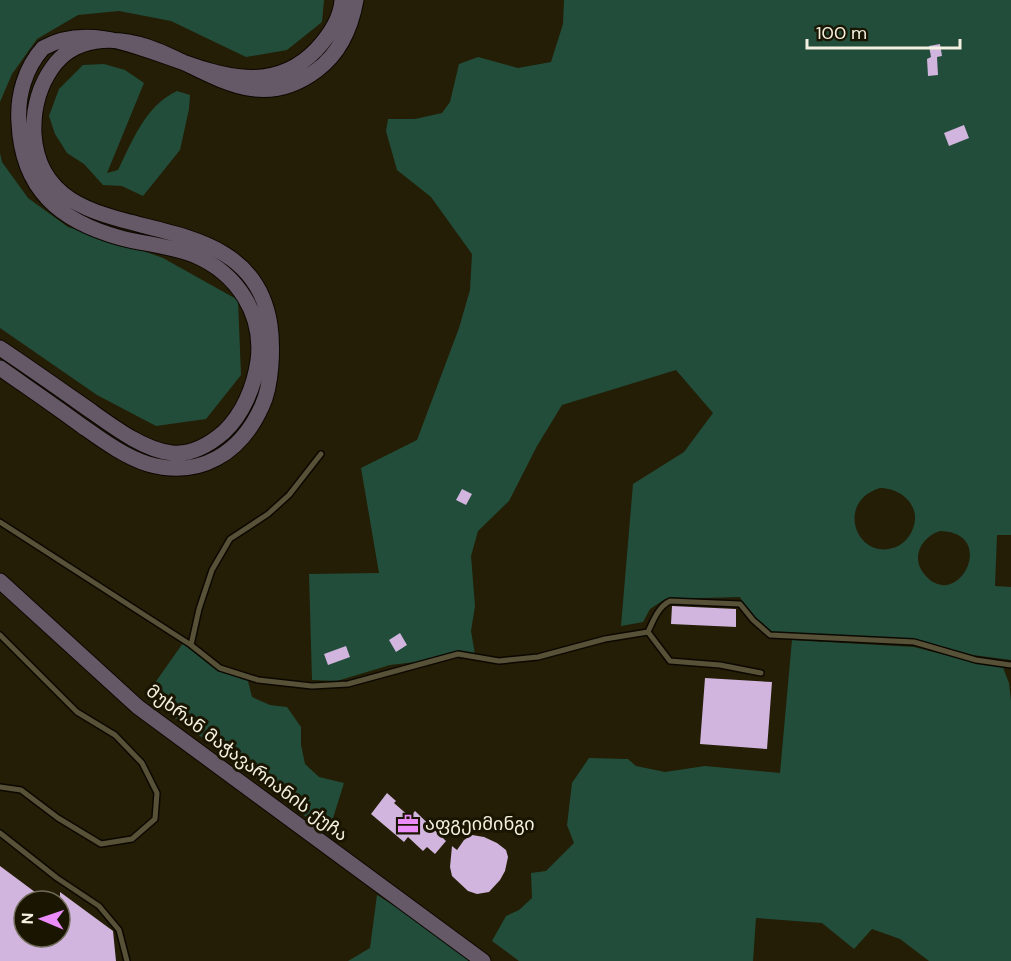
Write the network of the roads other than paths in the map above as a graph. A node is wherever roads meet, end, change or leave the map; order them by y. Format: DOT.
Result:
graph roads {
  1 [pos="342,0"];
  2 [pos="356,0"];
  3 [pos="94,22"];
  4 [pos="141,30"];
  5 [pos="0,348"];
  6 [pos="0,368"];
  7 [pos="321,454"];
  8 [pos="0,522"];
  9 [pos="0,582"];
  10 [pos="648,632"];
  11 [pos="0,635"];
  12 [pos="191,645"];
  13 [pos="1011,664"];
  14 [pos="760,673"];
  15 [pos="0,787"];
  16 [pos="0,833"];
  17 [pos="127,961"];
  18 [pos="483,961"];
  1 -- 4 [label="main road"];
  2 -- 6 [label="main road"];
  3 -- 5 [label="main road"];
  7 -- 12 [label="lane"];
  8 -- 12 [label="lane"];
  9 -- 18 [label="main road, მუხრან მაჭავარიანის ქუჩა"];
  10 -- 12 [label="lane"];
  10 -- 13 [label="lane"];
  10 -- 14 [label="lane"];
  11 -- 15 [label="lane"];
  16 -- 17 [label="lane"];
}
